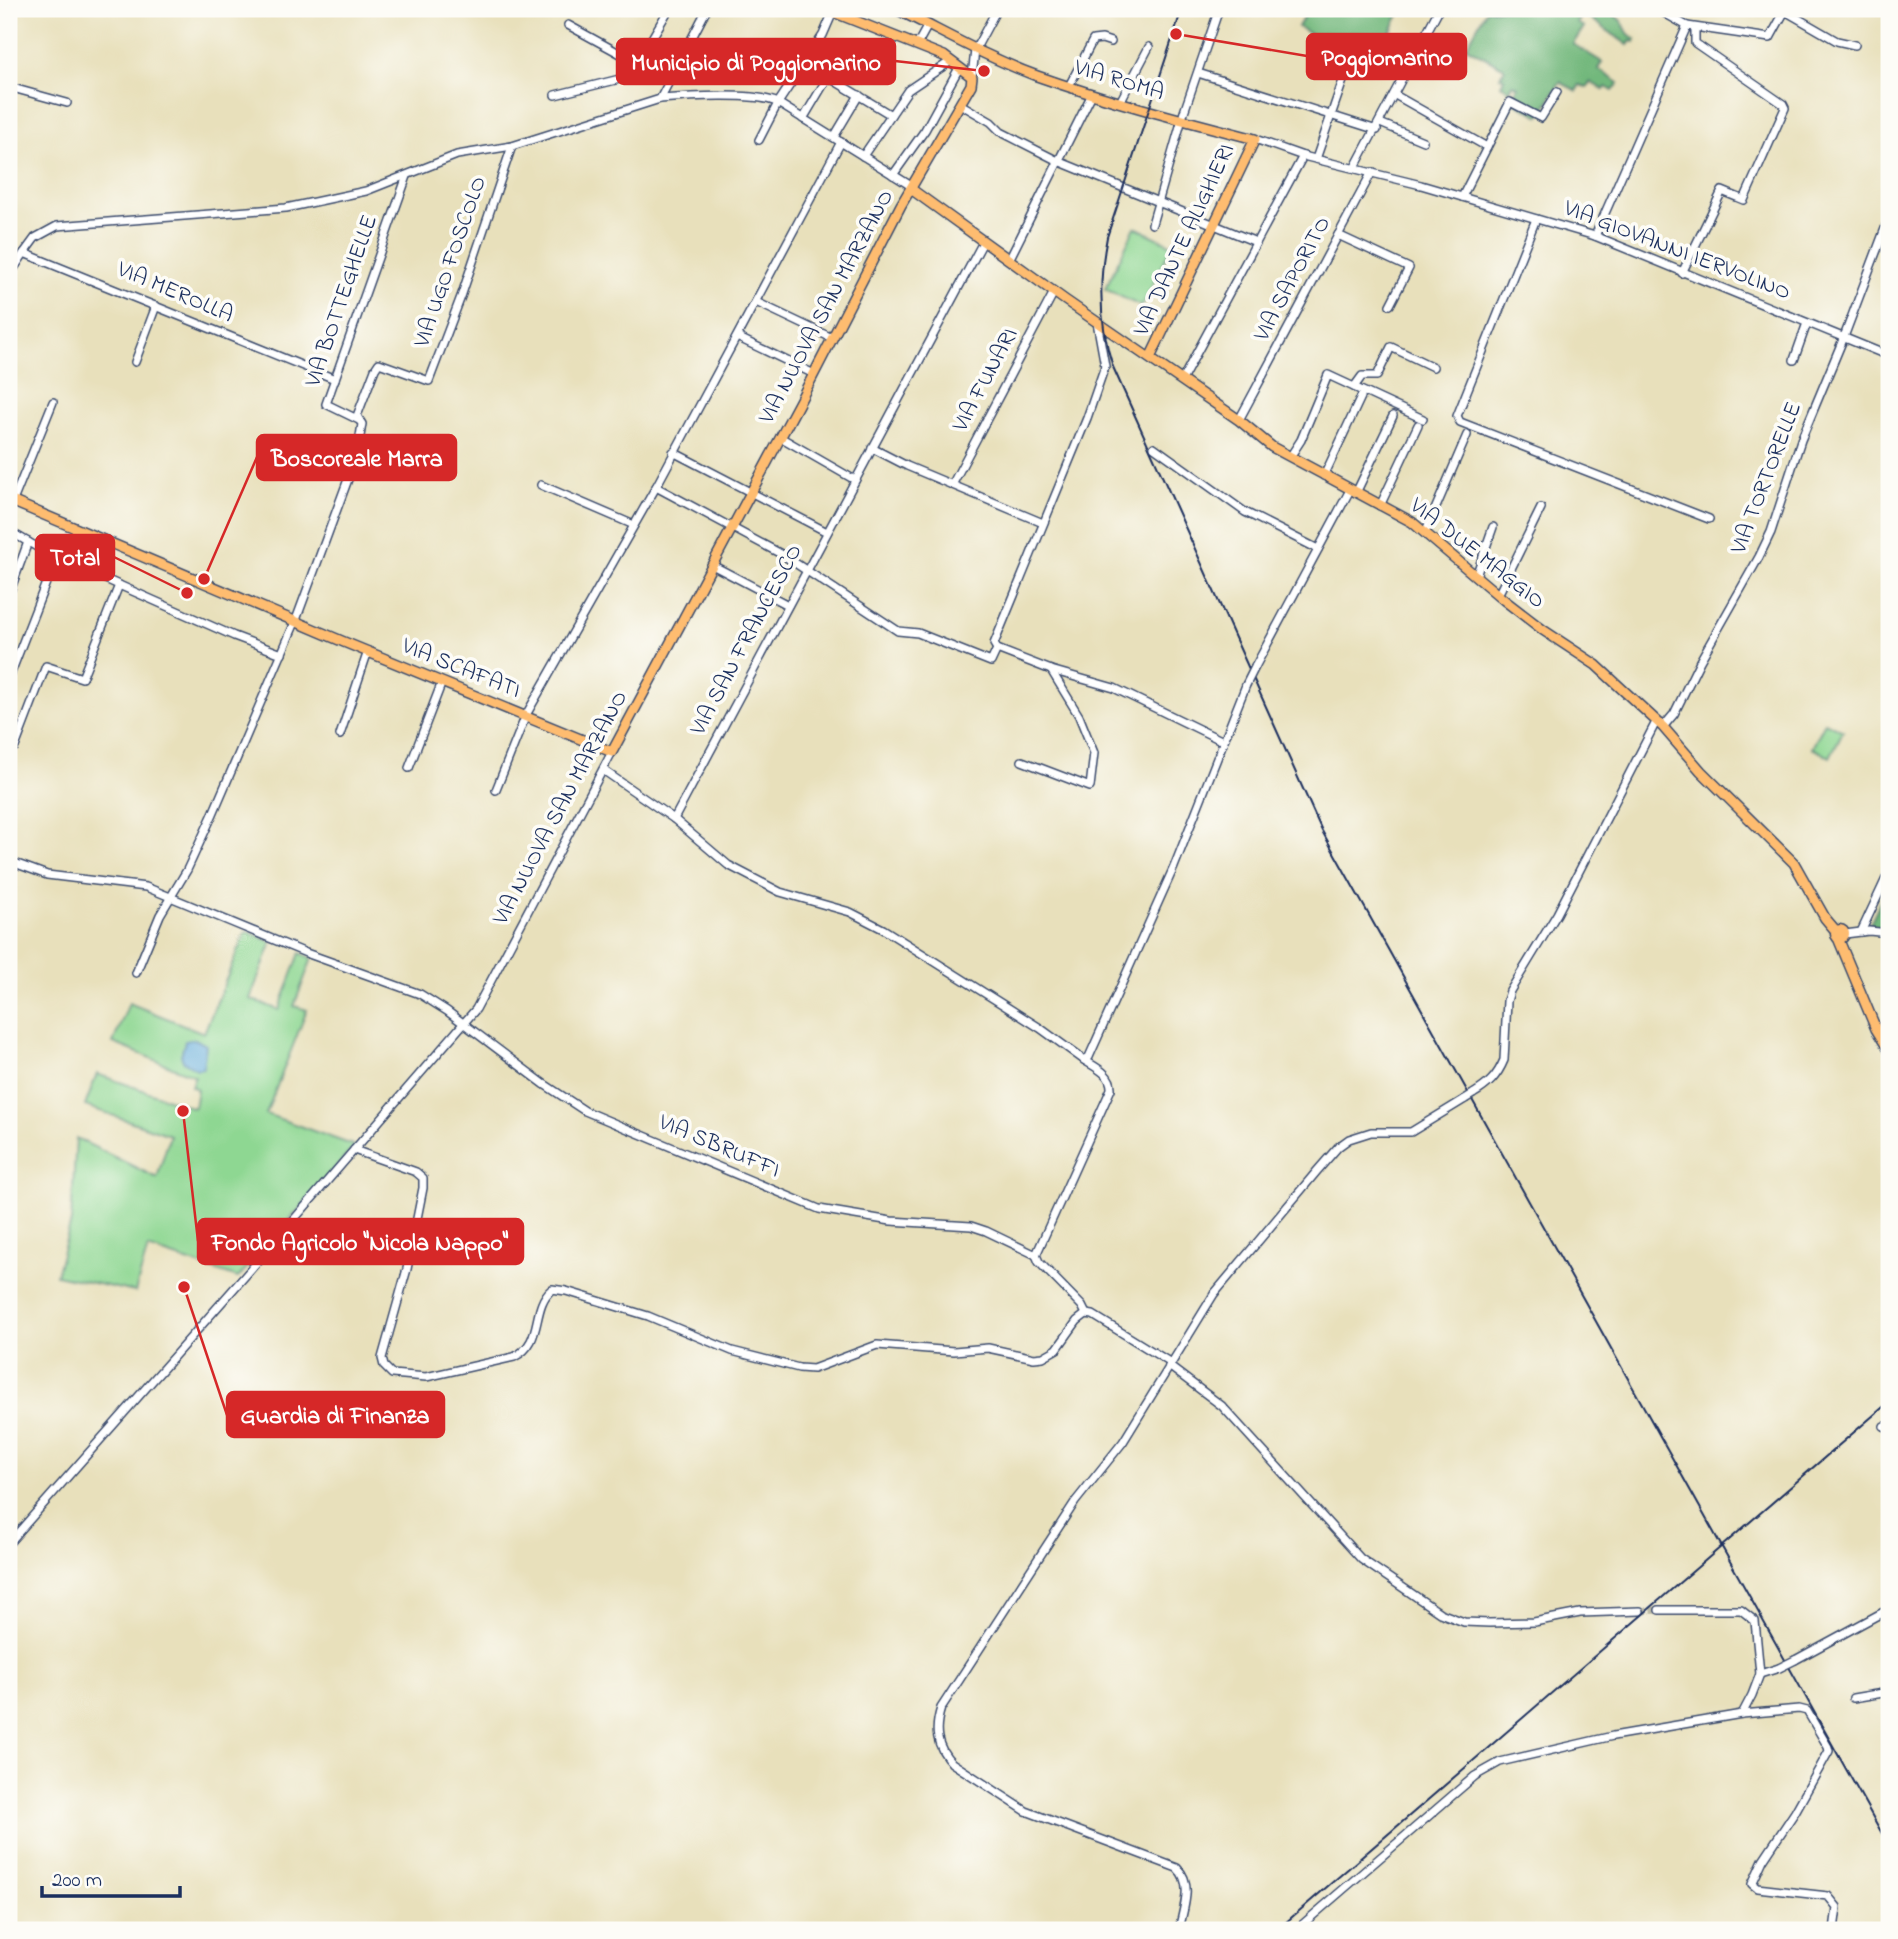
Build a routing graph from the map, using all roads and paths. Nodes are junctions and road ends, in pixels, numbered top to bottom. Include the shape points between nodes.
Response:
1 (669, 9) edge
2 (707, 9) edge
3 (896, 9) edge
4 (997, 9) edge
5 (1219, 9) edge
6 (1439, 9) edge
7 (1657, 9) edge
8 (830, 10) edge
9 (1786, 10) edge
10 (568, 25) dead end
11 (928, 25) junction
12 (1691, 28) junction
13 (1111, 43) dead end
14 (917, 45) junction
15 (1856, 45) dead end
16 (1149, 47) dead end
17 (975, 50) junction
18 (638, 62) junction
19 (805, 63) junction
20 (955, 64) junction
21 (1348, 66) dead end
22 (652, 71) junction
23 (1198, 73) junction
24 (828, 77) junction
25 (972, 77) junction
26 (667, 80) junction
27 (1069, 86) junction
28 (9, 87) edge
29 (1557, 92) dead end
30 (1092, 94) junction
31 (555, 95) dead end
32 (859, 95) junction
33 (1395, 95) junction
34 (660, 99) junction
35 (1120, 102) junction
36 (67, 103) dead end
37 (778, 103) junction
38 (960, 104) junction
39 (891, 115) junction
40 (1333, 115) junction
41 (803, 119) junction
42 (1181, 120) junction
43 (1378, 126) junction
44 (1255, 139) junction
45 (758, 140) dead end
46 (837, 140) junction
47 (1423, 141) dead end
48 (512, 146) junction
49 (1487, 147) junction
50 (863, 156) junction
51 (1303, 156) junction
52 (1316, 159) junction
53 (1058, 161) junction
54 (1355, 167) junction
55 (1372, 172) junction
56 (893, 175) junction
57 (407, 176) junction
58 (911, 189) junction
59 (1462, 197) junction
60 (1158, 203) junction
61 (1889, 218) edge
62 (1536, 219) junction
63 (1152, 223) dead end
64 (1214, 225) junction
65 (1338, 235) junction
66 (1595, 236) junction
67 (1256, 242) junction
68 (984, 243) junction
69 (24, 253) junction
70 (1009, 260) junction
71 (1682, 273) junction
72 (9, 276) edge
73 (1054, 292) junction
74 (756, 302) junction
75 (1390, 304) dead end
76 (156, 306) junction
77 (1097, 322) junction
78 (1807, 323) junction
79 (737, 337) junction
80 (1844, 337) junction
81 (832, 338) junction
82 (1889, 356) edge
83 (1150, 358) junction
84 (1794, 360) dead end
85 (135, 362) dead end
86 (1433, 367) dead end
87 (814, 374) junction
88 (335, 379) junction
89 (1182, 380) junction
90 (1354, 387) junction
91 (1361, 397) dead end
92 (53, 402) dead end
93 (1393, 416) dead end
94 (359, 420) junction
95 (1239, 420) junction
96 (1467, 435) dead end
97 (780, 437) junction
98 (1154, 447) dead end
99 (872, 448) junction
100 (673, 452) junction
101 (1290, 457) junction
102 (1324, 476) junction
103 (855, 480) junction
104 (541, 485) dead end
105 (953, 485) junction
106 (656, 487) junction
107 (752, 491) junction
108 (1353, 492) junction
109 (11, 500) edge
110 (1380, 506) junction
111 (1541, 508) dead end
112 (1709, 519) dead end
113 (1043, 523) junction
114 (634, 525) junction
115 (1493, 527) dead end
116 (732, 528) junction
117 (9, 531) edge
118 (827, 531) junction
119 (1425, 533) junction
120 (28, 542) junction
121 (1318, 549) junction
122 (56, 557) junction
123 (712, 565) junction
124 (807, 570) junction
125 (1476, 576) junction
126 (119, 585) junction
127 (9, 594) edge
128 (1498, 595) junction
129 (788, 605) junction
130 (296, 620) junction
131 (997, 649) junction
132 (368, 652) junction
133 (282, 654) junction
134 (1051, 670) junction
135 (9, 678) edge
136 (442, 682) junction
137 (526, 715) junction
138 (1659, 724) junction
139 (340, 735) dead end
140 (1223, 741) junction
141 (15, 747) dead end
142 (612, 752) junction
143 (1022, 761) dead end
144 (409, 768) dead end
145 (603, 770) junction
146 (496, 790) dead end
147 (674, 819) junction
148 (9, 861) edge
149 (1889, 872) edge
150 (172, 897) junction
151 (1861, 932) junction
152 (1889, 933) edge
153 (1840, 934) junction
154 (136, 973) dead end
155 (464, 1025) junction
156 (1889, 1050) edge
157 (1084, 1060) junction
158 (354, 1150) junction
159 (1036, 1255) junction
160 (1086, 1314) junction
161 (1170, 1364) junction
162 (9, 1542) edge
163 (1889, 1609) edge
164 (1659, 1610) tunnel mouth
165 (1640, 1611) tunnel mouth
166 (1760, 1674) junction
167 (1889, 1692) edge
168 (1853, 1698) dead end
169 (1742, 1714) junction
170 (1179, 1930) edge
171 (1296, 1930) edge
172 (1834, 1930) edge

1 - 18 street
2 - 26 street
3 - 11 main road, VIA ROMA
4 - 17 street
5 - 23 street
6 - 33 street
7 - 12 street
8 - 14 main road
8 - 19 street via 823,35
9 - 12 street via 1770,38
9 - 15 street via 1837,41
10 - 18 street
11 - 14 street
11 - 17 main road, VIA ROMA
12 - 66 street via 1640,130
12 - 71 street via 1695,43 1785,108 1744,200 1722,191
13 - 27 street via 1093,40
14 - 20 main road
16 - 35 street
17 - 25 street
17 - 27 main road, VIA ROMA
18 - 22 street
19 - 24 street
19 - 37 street
20 - 25 main road
20 - 39 street via 908,90
20 - 56 street via 925,130
21 - 40 street
22 - 26 street
22 - 31 street
23 - 40 street
23 - 42 street
24 - 32 street
24 - 41 street
25 - 38 main road, VIA NUOVA SAN MARZANO
26 - 34 street
27 - 30 main road, VIA ROMA
28 - 36 street
29 - 49 street via 1542,118 1510,102
30 - 35 main road, VIA ROMA
30 - 53 street
32 - 39 street
32 - 46 street
33 - 43 street
33 - 49 street
34 - 37 street via 742,98
34 - 48 street
35 - 42 main road, VIA ROMA
37 - 41 street
37 - 45 street
38 - 53 street via 1001,132
38 - 58 main road, VIA NUOVA SAN MARZANO
39 - 50 street
40 - 43 street
40 - 52 street
41 - 46 street
42 - 44 main road, VIA ROMA
42 - 60 street
43 - 47 street
43 - 54 street
44 - 51 street
44 - 64 main road, VIA DANTE ALIGHIERI
46 - 50 street
46 - 74 street
48 - 57 street via 457,155
48 - 94 street, VIA UGO FOSCOLO via 429,381 379,363
49 - 59 street
50 - 56 street
51 - 52 street
51 - 67 street
52 - 54 street
53 - 60 street
53 - 70 street
54 - 55 street
55 - 59 street, VIA GIOVANNI IERVOLINO
55 - 65 street, VIA SAPORITO
56 - 58 street
57 - 69 street via 366,191 286,208 57,226 35,238
57 - 88 street, VIA BOTTEGHELLE
58 - 68 main road, VIA DUE MAGGIO
58 - 81 main road, VIA NUOVA SAN MARZANO
59 - 62 street, VIA GIOVANNI IERVOLINO
60 - 63 street
60 - 64 street
61 - 80 street, VIA TORTORELLE
62 - 66 street, VIA GIOVANNI IERVOLINO
62 - 112 street via 1457,416 1460,422
64 - 67 street
64 - 83 main road, VIA DANTE ALIGHIERI
65 - 75 street via 1409,268
65 - 95 street, VIA SAPORITO
66 - 71 street, VIA GIOVANNI IERVOLINO
67 - 89 street
68 - 70 main road, VIA DUE MAGGIO
68 - 99 street
69 - 72 street
69 - 76 street, VIA MEROLLA
70 - 73 main road, VIA DUE MAGGIO
71 - 78 street, VIA GIOVANNI IERVOLINO
73 - 77 main road, VIA DUE MAGGIO
73 - 105 street, VIA FUNARI
74 - 79 street
74 - 81 street
76 - 85 street
76 - 88 street, VIA MEROLLA
77 - 83 main road, VIA DUE MAGGIO
77 - 113 street via 1105,366
78 - 80 street, VIA GIOVANNI IERVOLINO
78 - 84 street
79 - 87 street
79 - 100 street
80 - 82 street, VIA GIOVANNI IERVOLINO
80 - 138 street, VIA TORTORELLE via 1759,557 1679,705
81 - 87 main road, VIA NUOVA SAN MARZANO
83 - 89 main road, VIA DUE MAGGIO
86 - 90 street via 1391,347 1377,376 1362,376
87 - 97 main road, VIA NUOVA SAN MARZANO
88 - 94 street, VIA BOTTEGHELLE via 326,404
89 - 95 main road, VIA DUE MAGGIO
90 - 101 street via 1328,375
90 - 110 street via 1420,422
91 - 102 street
92 - 109 street
93 - 108 street
94 - 130 street, VIA UGO FOSCOLO via 357,455
95 - 101 main road, VIA DUE MAGGIO
96 - 119 street
97 - 103 street
97 - 107 main road, VIA NUOVA SAN MARZANO
98 - 121 street via 1245,512
99 - 103 street, VIA SAN FRANCESCO
99 - 105 street
100 - 106 street
100 - 107 street
101 - 102 main road, VIA DUE MAGGIO
102 - 108 main road, VIA DUE MAGGIO
103 - 118 street, VIA SAN FRANCESCO
104 - 114 street
105 - 113 street
106 - 114 street
106 - 116 street
107 - 116 main road, VIA NUOVA SAN MARZANO
107 - 118 street
108 - 110 main road, VIA DUE MAGGIO
108 - 121 street
109 - 130 main road, VIA SCAFATI
110 - 119 main road, VIA DUE MAGGIO
111 - 128 street
113 - 131 street via 994,644
114 - 137 street
115 - 125 street
116 - 123 main road, VIA NUOVA SAN MARZANO
116 - 124 street
117 - 120 street
118 - 124 street, VIA SAN FRANCESCO
119 - 125 main road, VIA DUE MAGGIO
120 - 122 street
120 - 127 street
121 - 140 street, bridge via 1246,684
122 - 126 street
122 - 135 street
123 - 129 street
123 - 142 main road, VIA NUOVA SAN MARZANO
124 - 129 street, VIA SAN FRANCESCO
124 - 131 street via 898,631 918,633 991,662
125 - 128 main road, VIA DUE MAGGIO
126 - 133 street
126 - 141 street via 82,678 46,666
128 - 138 main road, VIA DUE MAGGIO via 1596,665
129 - 147 street, VIA SAN FRANCESCO
130 - 132 main road, VIA SCAFATI
130 - 133 street, VIA UGO FOSCOLO
131 - 134 street
132 - 136 main road, VIA SCAFATI
132 - 139 street
133 - 150 street, VIA UGO FOSCOLO
134 - 140 street via 1114,688
134 - 143 street via 1094,752 1090,787
136 - 137 main road, VIA SCAFATI
136 - 144 street
137 - 142 main road, VIA SCAFATI
137 - 146 street
138 - 153 main road, VIA DUE MAGGIO via 1794,863 1825,918
138 - 161 street, VIA TORTORELLE, bridge via 1557,914 1510,991 1505,1052 1493,1080 1411,1132 1364,1133 1338,1147 1214,1294
140 - 157 street via 1163,893
142 - 145 street, VIA NUOVA SAN MARZANO
145 - 147 street
145 - 155 street, VIA NUOVA SAN MARZANO
147 - 157 street via 728,865 780,892 850,912 883,929
148 - 150 street, VIA SBRUFFI via 47,875 136,885
149 - 151 street
150 - 154 street, VIA UGO FOSCOLO
150 - 155 street, VIA SBRUFFI via 420,995
151 - 152 street
151 - 153 street
153 - 156 main road, VIA DUE MAGGIO via 1876,1029
155 - 158 street, VIA NUOVA SAN MARZANO
155 - 159 street, VIA SBRUFFI via 585,1111 819,1209 978,1228
157 - 159 street via 1108,1076 1111,1089
158 - 160 street via 423,1178 407,1269 382,1358 392,1374 426,1377 525,1352 545,1294 552,1289 648,1316 733,1351 813,1369 877,1345 954,1351 988,1348 1034,1359 1057,1349
158 - 162 street, VIA NUOVA SAN MARZANO
159 - 160 street
160 - 161 street
161 - 165 street via 1222,1406 1361,1559 1440,1613 1464,1622 1489,1623
161 - 170 street, VIA TORTORELLE via 1123,1442 1075,1502 1006,1606 936,1723 942,1753 952,1763 1026,1811 1177,1868 1187,1888
163 - 166 street, bridge
164 - 166 street via 1748,1613 1757,1628
166 - 169 street
167 - 168 street
169 - 171 street via 1549,1749 1488,1766
169 - 172 street via 1807,1711 1828,1747 1752,1884 1828,1896 1837,1907

